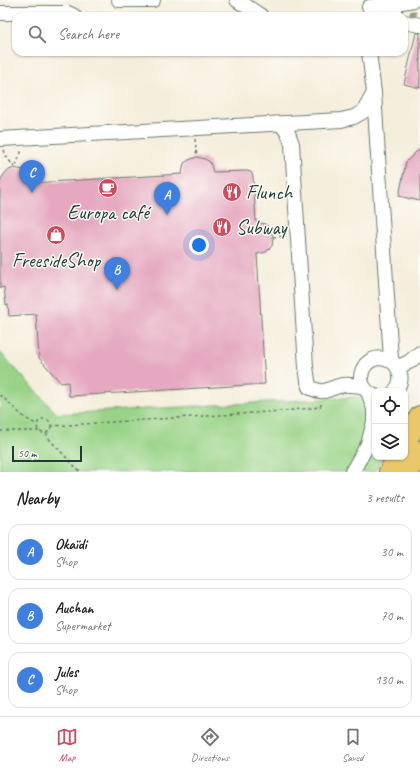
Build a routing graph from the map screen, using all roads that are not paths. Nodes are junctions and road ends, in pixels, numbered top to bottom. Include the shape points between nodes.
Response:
1 (119, 0) edge
2 (153, 0) edge
3 (237, 0) edge
4 (414, 0) edge
5 (396, 6) edge
6 (370, 8) edge
7 (255, 12) edge
8 (0, 13) edge
9 (12, 13) edge
10 (408, 23) edge
11 (420, 25) edge
12 (369, 56) edge
13 (374, 93) junction
14 (281, 124) junction
15 (1, 139) edge
16 (420, 353) edge
17 (394, 364) junction
18 (397, 388) edge
19 (369, 392) edge
20 (420, 416) edge
21 (372, 436) edge
22 (408, 438) edge
23 (368, 444) junction
24 (420, 451) edge
25 (396, 460) edge
26 (352, 472) edge
27 (389, 472) edge
28 (408, 472) edge

1 - 2 street
3 - 7 street
4 - 5 street
5 - 6 street
8 - 9 street
10 - 11 street
12 - 13 street
13 - 14 street via 364,111 354,117
13 - 17 street
14 - 15 street
14 - 19 street via 292,144 309,387 319,392 342,385
16 - 17 street via 409,362
17 - 18 street via 401,377
17 - 19 street via 379,358 368,362 361,376
19 - 23 street via 374,409 374,422
20 - 22 highway
21 - 23 street
23 - 26 street
24 - 28 highway
25 - 27 highway

